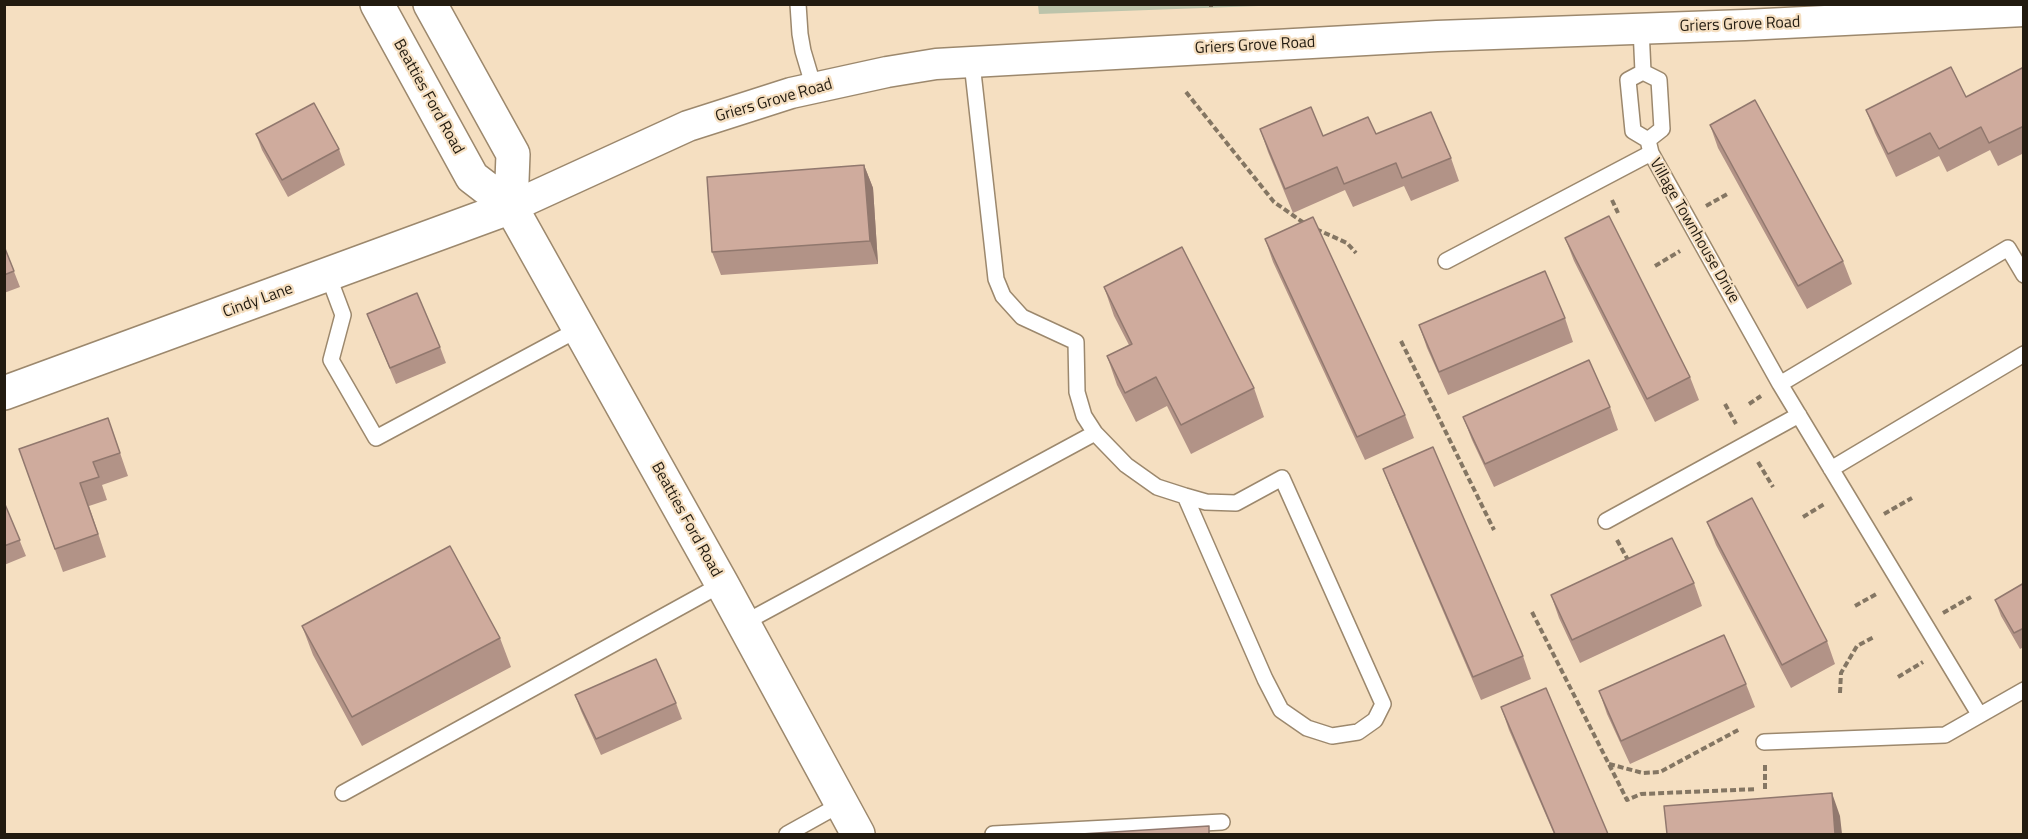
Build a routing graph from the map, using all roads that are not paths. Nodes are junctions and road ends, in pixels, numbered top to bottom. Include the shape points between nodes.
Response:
1 (377, 4) edge
2 (430, 4) edge
3 (798, 4) edge
4 (2024, 11) edge
5 (1641, 28) junction
6 (972, 63) junction
7 (1643, 72) junction
8 (814, 88) junction
9 (1649, 146) junction
10 (511, 207) junction
11 (1446, 261) dead end
12 (328, 275) junction
13 (2024, 275) edge
14 (579, 329) junction
15 (2024, 354) edge
16 (1780, 384) junction
17 (4, 393) edge
18 (1799, 415) junction
19 (1095, 433) junction
20 (1831, 469) junction
21 (1185, 495) junction
22 (1606, 521) dead end
23 (722, 584) junction
24 (742, 624) junction
25 (2024, 690) edge
26 (1979, 714) junction
27 (1764, 742) dead end
28 (343, 793) dead end
29 (841, 804) junction
30 (1222, 822) dead end
31 (787, 834) edge
32 (858, 834) edge
33 (993, 834) edge

1 - 10 main road, Beatties Ford Road via 472,177
2 - 10 main road via 513,154
3 - 8 lane via 802,47
4 - 5 street, Griers Grove Road
5 - 6 street, Griers Grove Road
5 - 7 lane
6 - 8 street, Griers Grove Road via 936,64
6 - 19 lane via 996,279 1003,296 1022,317 1076,342 1077,392 1084,416
7 - 9 lane via 1659,80 1662,129
7 - 9 lane via 1628,80 1633,131
8 - 10 street, Griers Grove Road via 688,126
9 - 11 lane, Village Townhouse Drive
9 - 16 lane, Village Townhouse Drive
10 - 12 main road, Cindy Lane
10 - 14 main road, Beatties Ford Road
12 - 14 lane via 344,315 332,360 376,438
12 - 17 main road, Cindy Lane
13 - 16 lane via 2008,248
14 - 23 main road, Beatties Ford Road
15 - 20 lane
16 - 18 lane, Village Townhouse Drive
18 - 20 lane, Village Townhouse Drive
18 - 22 lane
19 - 21 lane via 1126,465 1157,487
19 - 24 lane
20 - 26 lane, Village Townhouse Drive
21 - 21 lane via 1206,502 1236,503 1282,478 1383,704 1375,720 1358,732 1332,736 1306,728 1281,710
23 - 24 main road, Beatties Ford Road
23 - 28 lane
24 - 29 main road, Beatties Ford Road
25 - 26 lane
26 - 27 lane via 1945,735
29 - 31 lane
29 - 32 main road, Beatties Ford Road
30 - 33 lane

